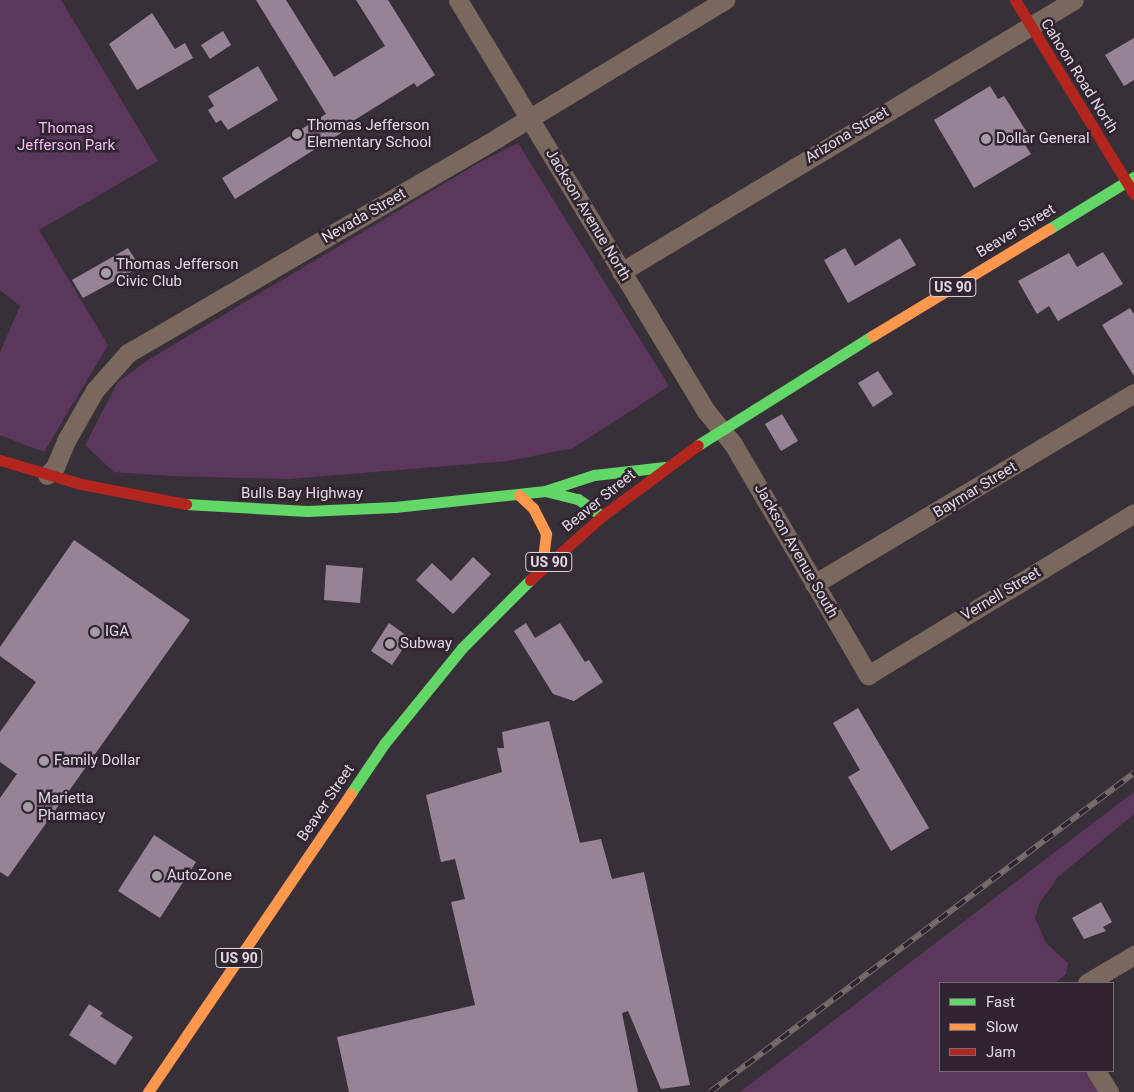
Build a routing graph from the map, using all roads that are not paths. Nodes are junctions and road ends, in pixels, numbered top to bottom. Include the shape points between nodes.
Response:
1 (458, 0) edge
2 (725, 0) edge
3 (1015, 0) edge
4 (1074, 0) edge
5 (1030, 26) junction
6 (530, 117) junction
7 (1130, 179) edge
8 (1134, 194) edge
9 (622, 272) junction
10 (1134, 393) edge
11 (720, 428) junction
12 (0, 460) edge
13 (665, 467) junction
14 (47, 474) junction
15 (545, 491) junction
16 (519, 495) junction
17 (1134, 513) edge
18 (602, 516) junction
19 (542, 568) junction
20 (814, 584) junction
21 (868, 675) joint
22 (1134, 955) edge
23 (1089, 982) edge
24 (1097, 1072) edge
25 (148, 1092) edge
26 (1109, 1092) edge

1 - 6 street, Jackson Avenue North
2 - 6 street, Nevada Street
3 - 5 main road, Cahoon Road North
4 - 5 street, Arizona Street
5 - 7 main road, Cahoon Road North
5 - 9 street, Arizona Street
6 - 9 street, Jackson Avenue North
6 - 14 street, Nevada Street via 128,353 95,390 55,467
7 - 8 main road, Cahoon Road North
7 - 11 main road, Beaver Street / US 90
9 - 11 street, Jackson Avenue North via 706,411
10 - 20 street, Baymar Street
11 - 13 main road, Beaver Street / US 90
11 - 20 street, Jackson Avenue South via 734,444
12 - 14 main road, Bulls Bay Highway
13 - 15 main road via 594,475
13 - 18 main road, Beaver Street / US 90
14 - 16 main road, Bulls Bay Highway via 162,501 238,509 394,508
15 - 16 main road, Bulls Bay Highway
15 - 18 main road, Bulls Bay Highway via 578,499
16 - 19 main road via 533,508 546,534
17 - 21 street, Vernell Street
18 - 19 main road, Beaver Street / US 90
19 - 25 main road, Beaver Street / US 90 via 462,648 384,744
20 - 21 street, Jackson Avenue South
22 - 23 street
24 - 26 street

